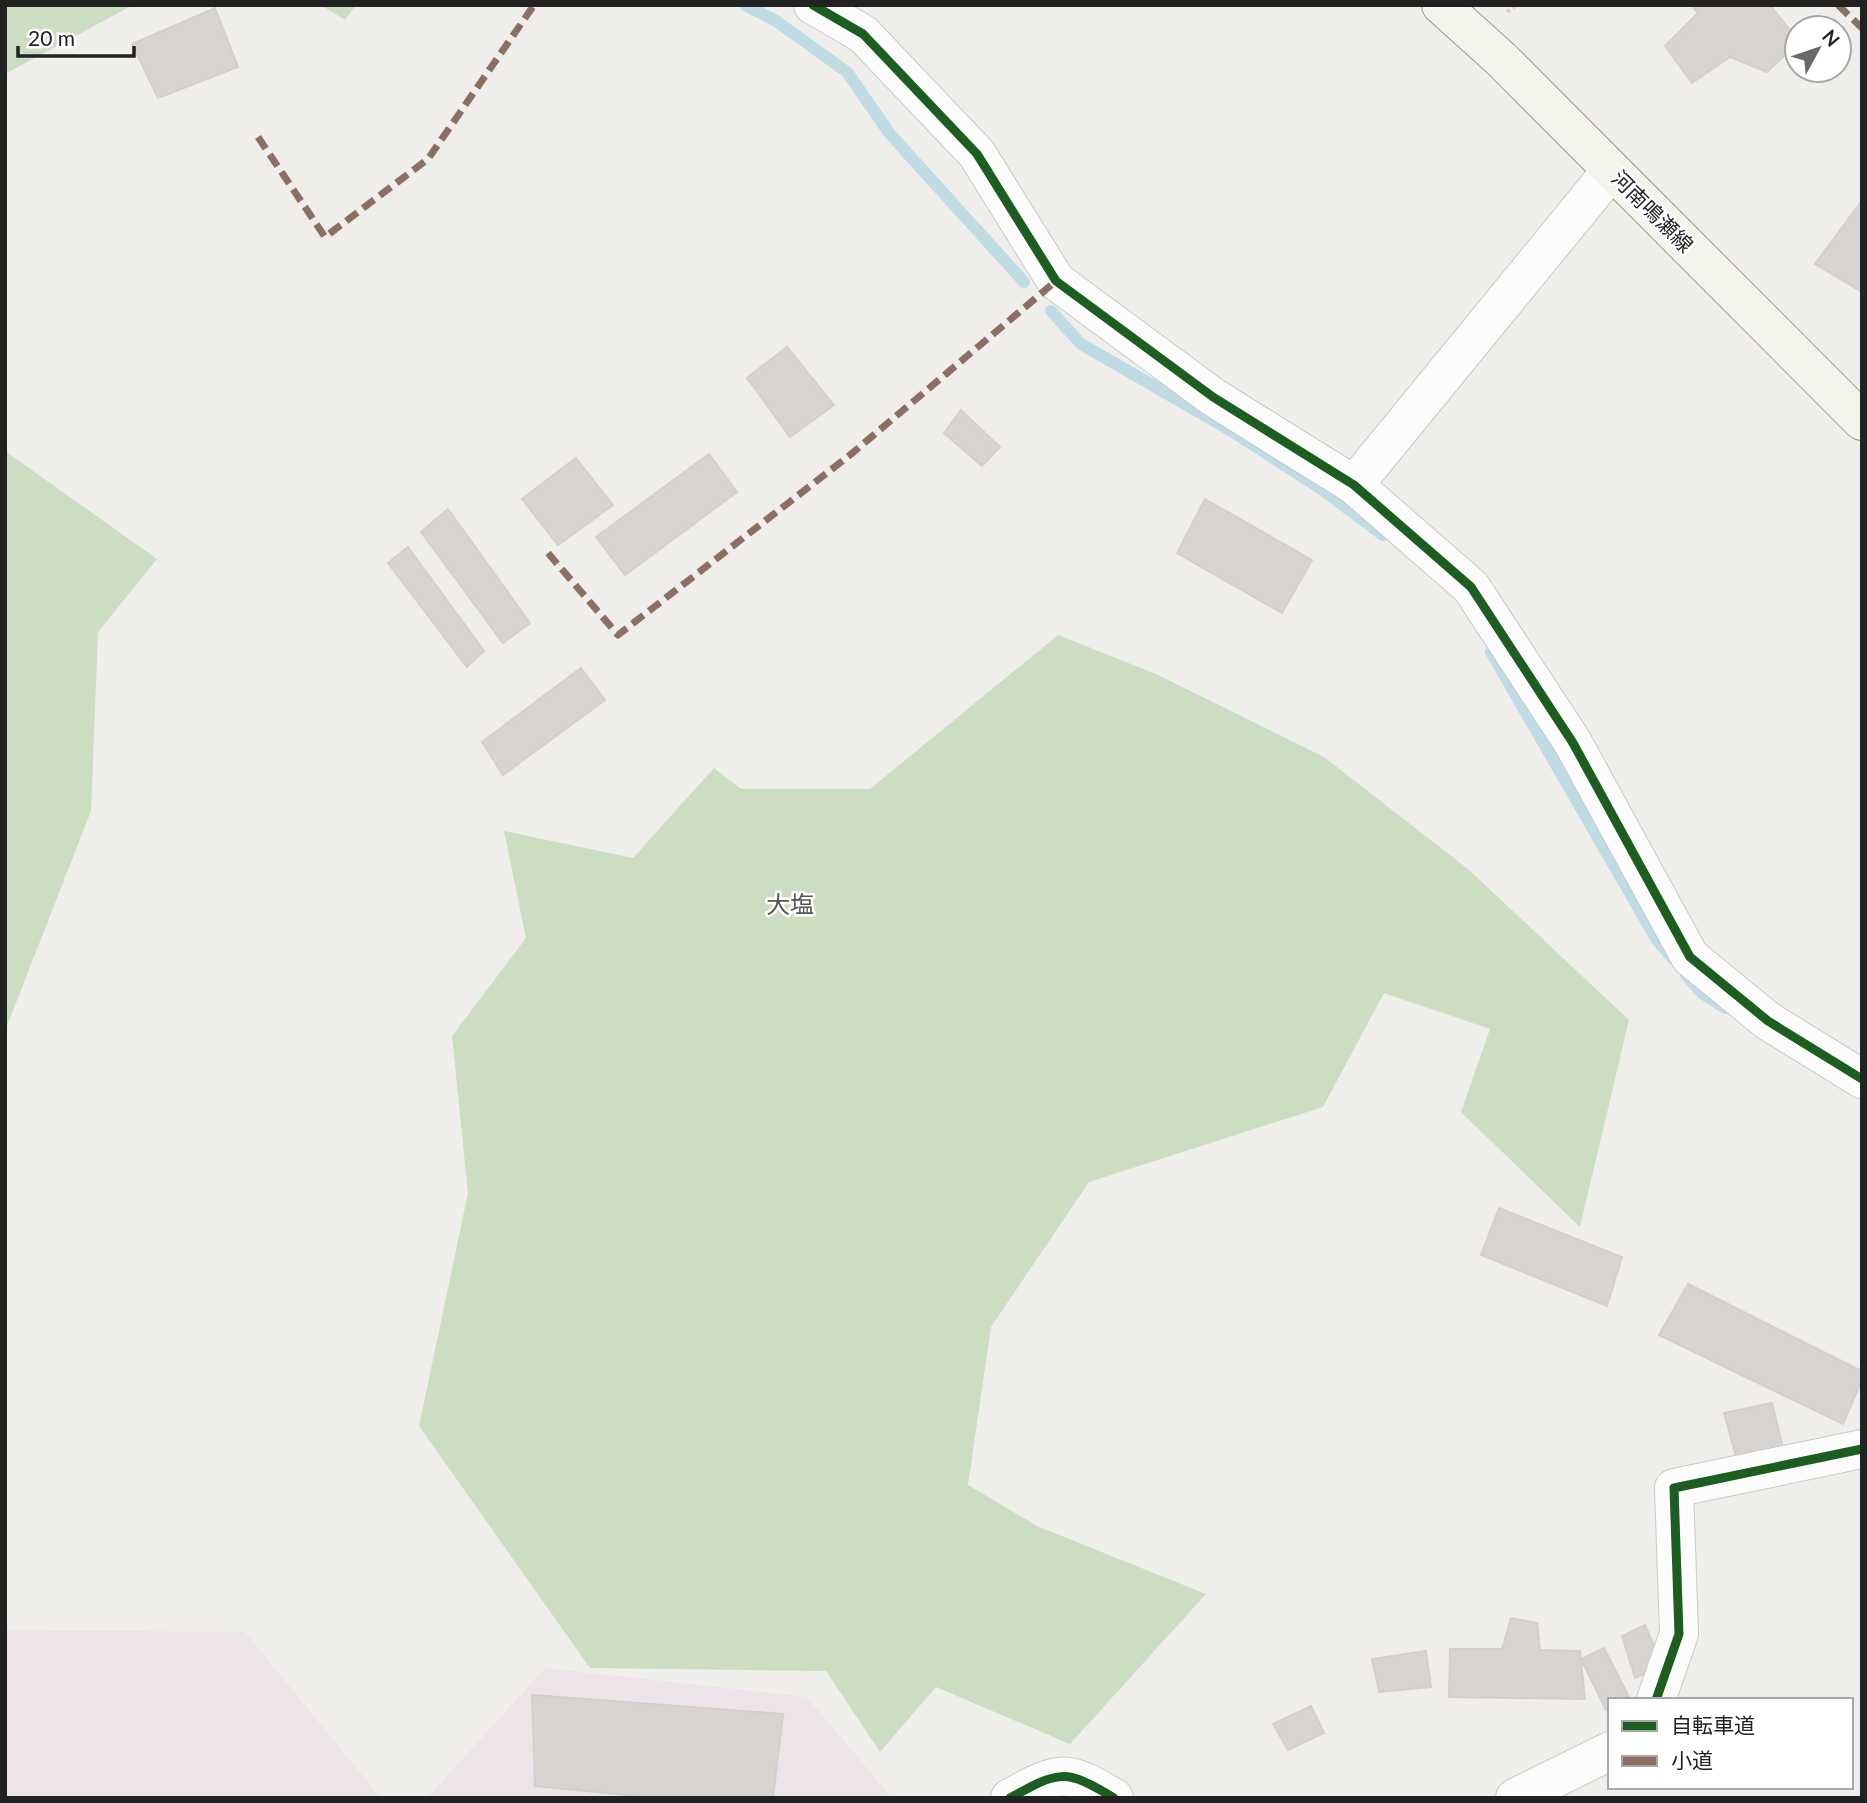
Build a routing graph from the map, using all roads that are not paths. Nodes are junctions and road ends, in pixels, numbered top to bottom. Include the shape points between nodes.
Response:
1 (813, 5) edge
2 (1441, 5) edge
3 (1611, 171) junction
4 (1862, 421) edge
5 (1354, 485) junction
6 (1862, 1079) edge
7 (1862, 1449) edge
8 (1657, 1698) edge
9 (1608, 1752) edge
10 (1010, 1798) edge
11 (1114, 1798) edge
12 (1515, 1798) edge

1 - 5 street via 863,34 977,155 1056,281 1213,397
2 - 3 main road, 河南鳴瀬線 via 1502,59
3 - 4 main road, 河南鳴瀬線
3 - 5 street
5 - 6 street via 1471,587 1573,743 1690,957 1768,1021
7 - 8 street via 1674,1488 1679,1634
9 - 12 street
10 - 11 street via 1050,1776 1081,1777

